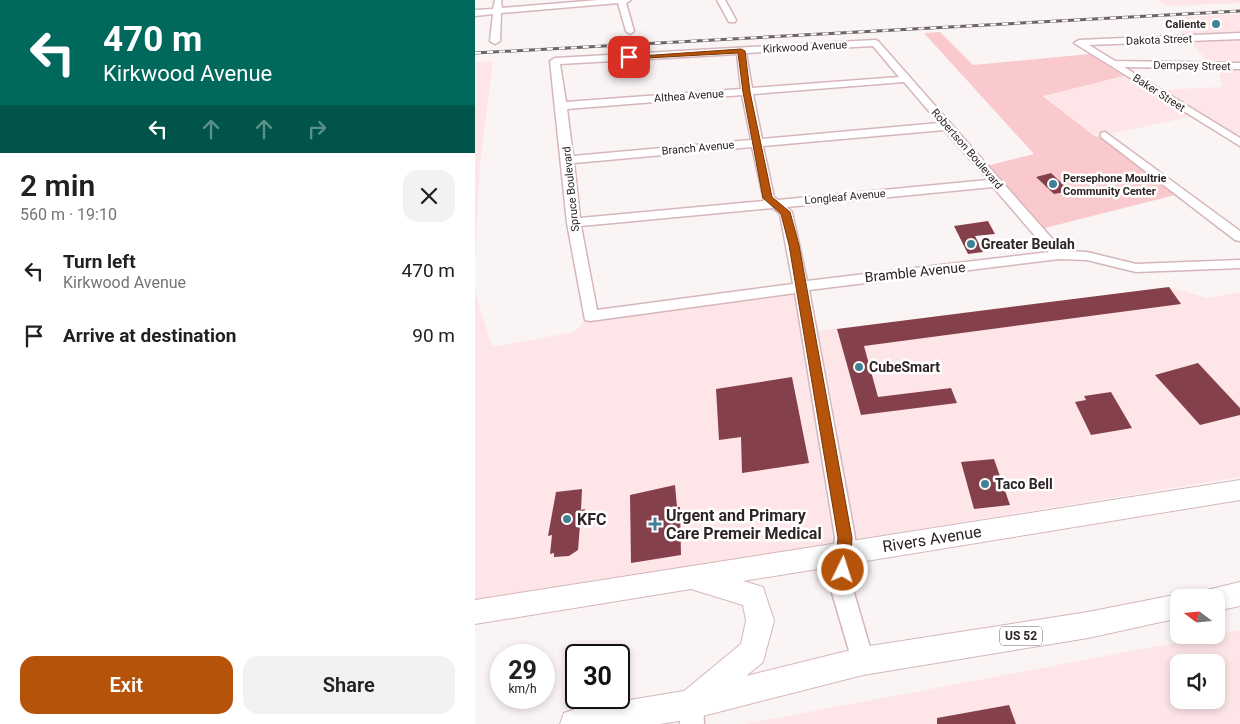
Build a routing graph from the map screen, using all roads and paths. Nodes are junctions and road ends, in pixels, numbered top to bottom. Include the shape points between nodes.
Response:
1 (498, 0) edge
2 (627, 0) edge
3 (721, 0) edge
4 (621, 1) edge
5 (498, 11) junction
6 (475, 13) edge
7 (732, 20) dead end
8 (630, 31) dead end
9 (1240, 36) edge
10 (495, 41) dead end
11 (875, 43) joint
12 (1079, 43) joint
13 (741, 51) junction
14 (555, 61) joint
15 (1113, 64) junction
16 (1240, 66) edge
17 (907, 79) junction
18 (747, 92) junction
19 (561, 106) junction
20 (947, 126) junction
21 (1105, 135) dead end
22 (758, 142) junction
23 (1240, 143) edge
24 (569, 160) junction
25 (997, 183) junction
26 (774, 204) junction
27 (574, 223) junction
28 (1240, 238) edge
29 (1059, 255) junction
30 (1240, 264) edge
31 (802, 287) junction
32 (591, 316) joint
33 (1240, 490) edge
34 (844, 553) junction
35 (690, 579) junction
36 (1240, 594) edge
37 (1225, 597) edge
38 (1170, 608) edge
39 (475, 612) edge
40 (863, 661) junction
41 (691, 714) edge
42 (575, 724) edge

1 - 5 street
2 - 4 street
3 - 7 street
4 - 5 street
4 - 8 street
5 - 6 street
5 - 10 street
9 - 12 street, Dakota Street
11 - 13 street, Kirkwood Avenue
11 - 17 street, Robertson Boulevard
12 - 15 street, Baker Street
13 - 14 street, Kirkwood Avenue
13 - 18 street
14 - 19 street, Spruce Boulevard
15 - 16 street, Dempsey Street
15 - 23 street, Baker Street
17 - 18 street, Althea Avenue
17 - 20 street, Robertson Boulevard
18 - 19 street, Althea Avenue
18 - 22 street
19 - 24 street, Spruce Boulevard
20 - 22 street, Branch Avenue
20 - 25 street, Robertson Boulevard
21 - 28 street
22 - 24 street, Branch Avenue
22 - 26 street via 768,198
24 - 27 street, Spruce Boulevard
25 - 26 street, Longleaf Avenue
25 - 29 street, Robertson Boulevard
26 - 27 street, Longleaf Avenue
26 - 31 street via 786,212
27 - 32 street, Spruce Boulevard
29 - 30 street, Bramble Avenue via 1087,256 1137,268
29 - 31 street, Bramble Avenue
31 - 32 street, Bramble Avenue
31 - 34 street via 845,538
33 - 34 main road, Rivers Avenue
34 - 35 main road, Rivers Avenue
34 - 40 street via 841,586
35 - 39 main road, Rivers Avenue
35 - 41 main road via 754,596 760,621 753,652
36 - 37 main road
38 - 40 main road, US 52 via 1088,625
40 - 41 main road, US 52
41 - 42 main road, US 52

